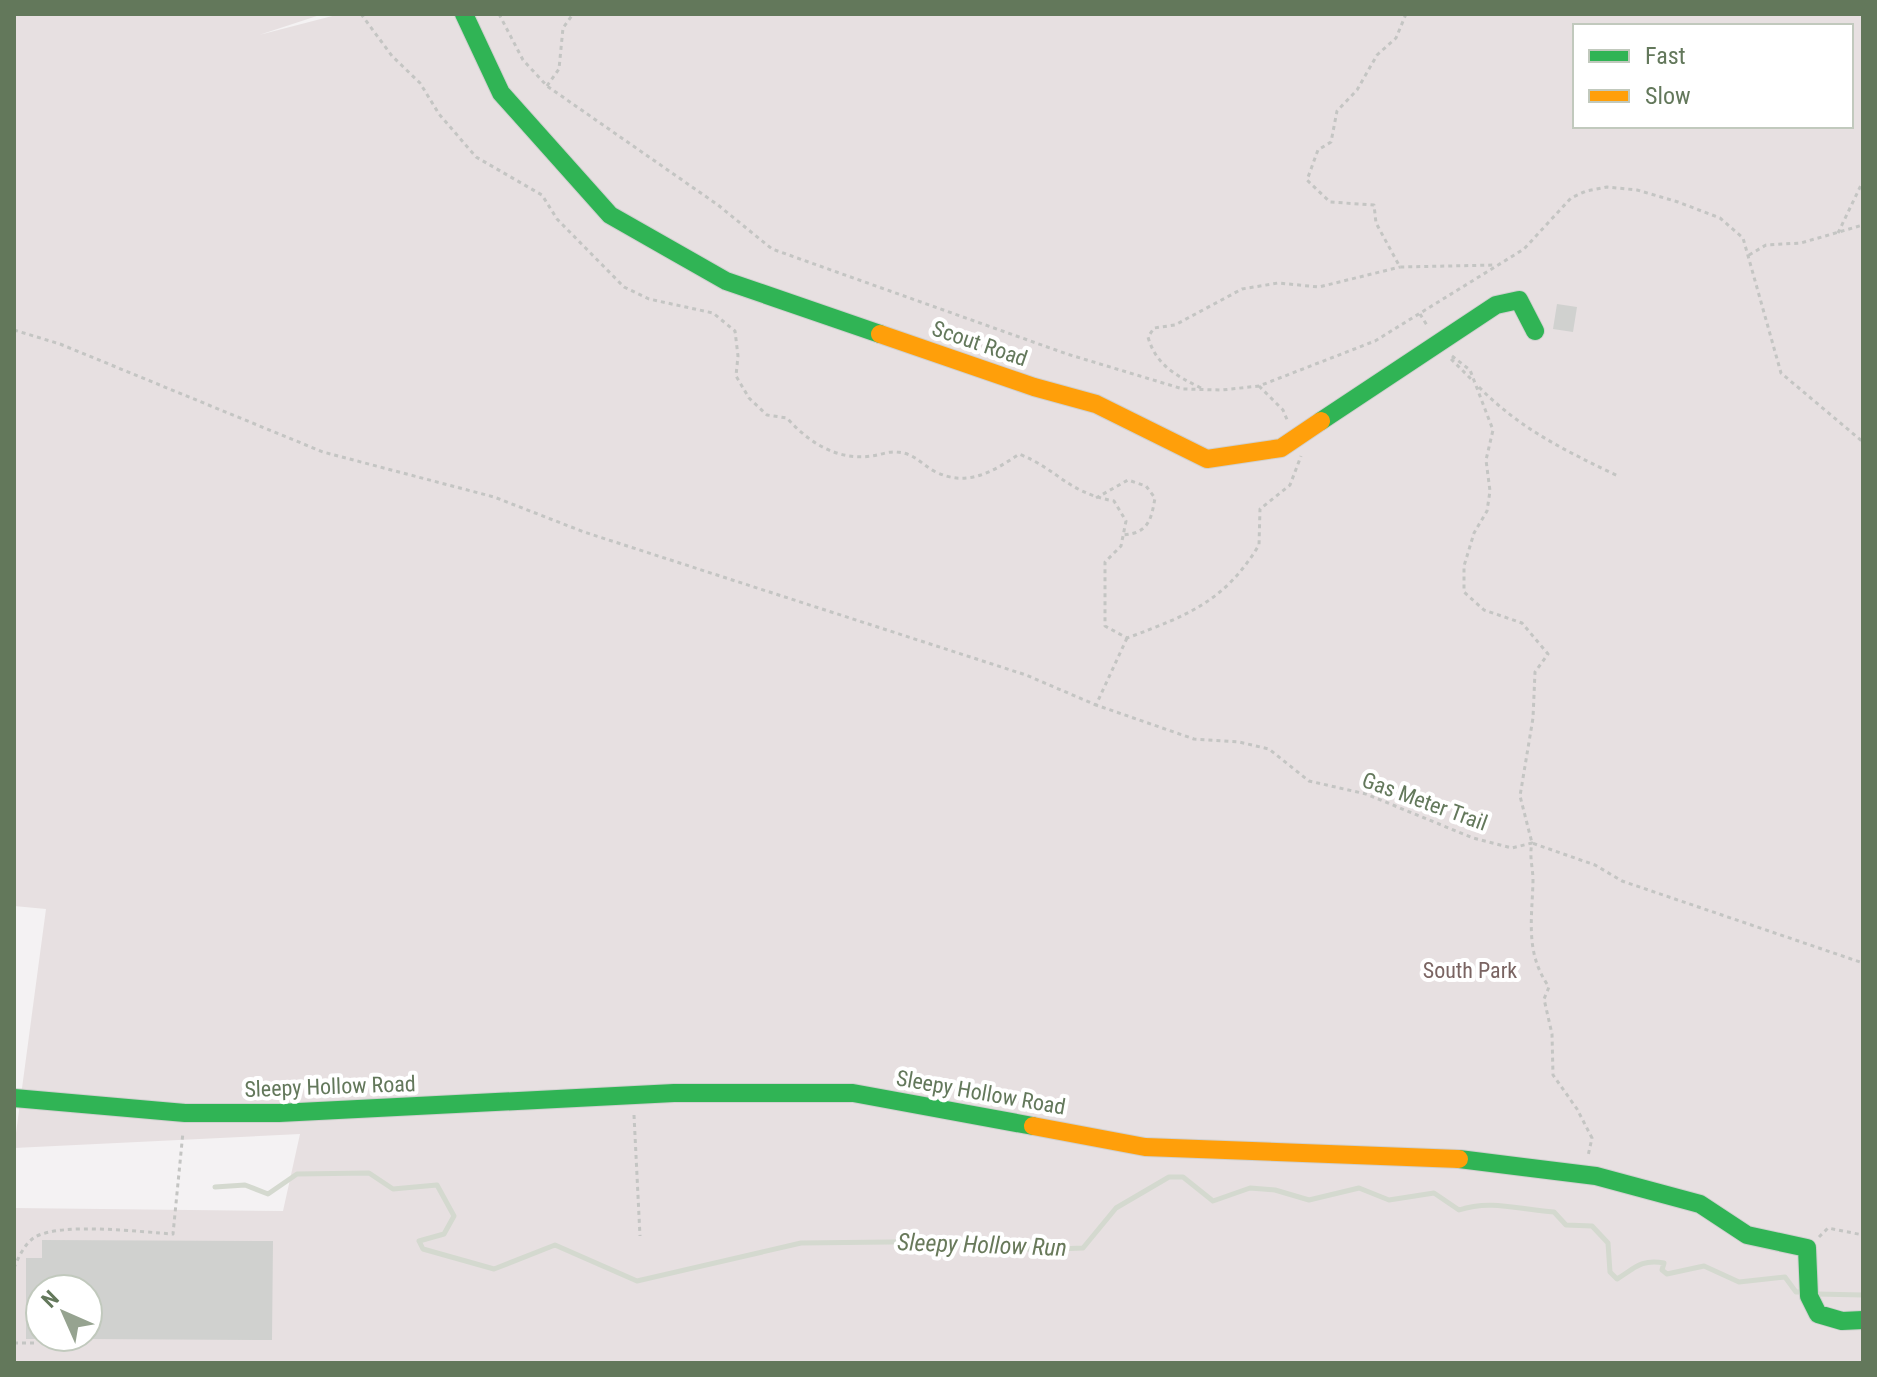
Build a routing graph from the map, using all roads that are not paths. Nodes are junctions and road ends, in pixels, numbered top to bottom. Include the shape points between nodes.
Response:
1 (464, 14) edge
2 (1535, 331) dead end
3 (14, 1098) edge
4 (1863, 1320) edge

1 - 2 street, Scout Road via 501,93 610,215 726,281 1096,404 1207,459 1281,448 1496,305 1519,300
3 - 4 street, Sleepy Hollow Road via 185,1113 633,1095 853,1093 1145,1147 1475,1160 1596,1176 1700,1204 1747,1235 1807,1248 1809,1292 1821,1318 1833,1323

